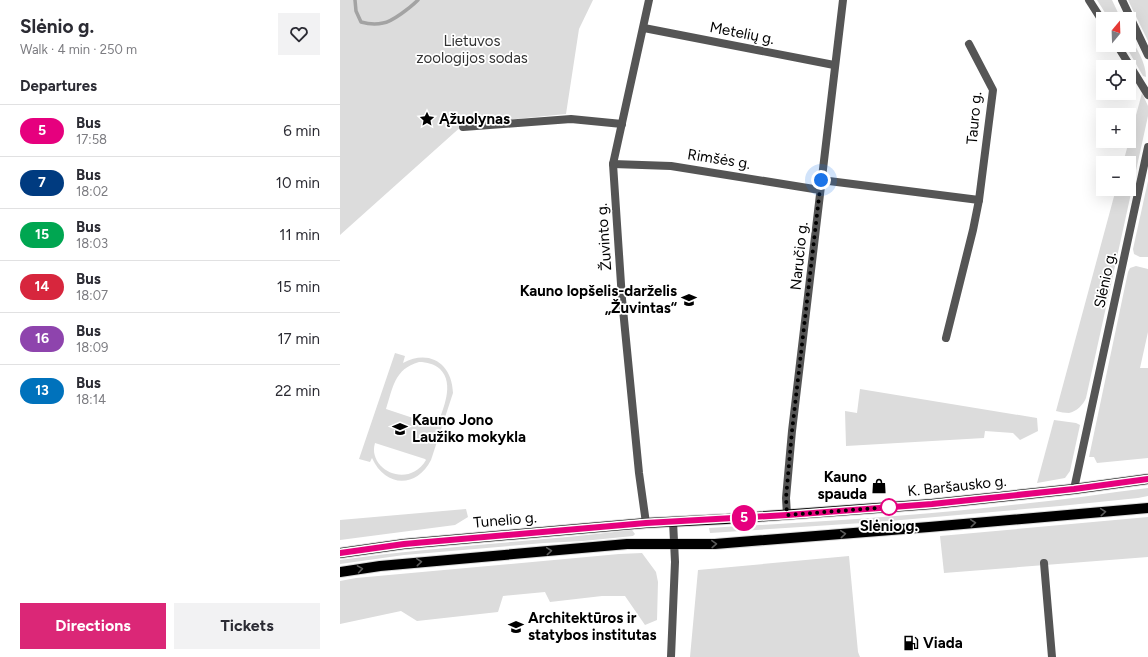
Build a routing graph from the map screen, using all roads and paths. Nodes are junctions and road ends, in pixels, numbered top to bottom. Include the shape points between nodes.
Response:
1 (649, 0) edge
2 (843, 0) edge
3 (1089, 0) edge
4 (1122, 0) edge
5 (1097, 12) edge
6 (644, 28) junction
7 (969, 44) dead end
8 (1121, 52) edge
9 (1148, 55) edge
10 (834, 65) junction
11 (1148, 94) edge
12 (622, 124) junction
13 (463, 127) dead end
14 (1148, 147) edge
15 (613, 164) junction
16 (821, 180) junction
17 (820, 190) junction
18 (978, 200) junction
19 (946, 338) dead end
20 (1148, 479) edge
21 (1074, 489) junction
22 (1148, 508) edge
23 (787, 515) junction
24 (673, 521) junction
25 (646, 523) junction
26 (675, 544) junction
27 (340, 553) edge
28 (1044, 563) dead end
29 (340, 572) edge
30 (671, 657) edge
31 (1052, 657) edge

1 - 6 street, Žuvinto g.
2 - 10 street, Naručio g.
3 - 5 street
4 - 9 street
6 - 10 street, Metelių g.
6 - 12 street, Žuvinto g.
7 - 18 street, Tauro g. via 993,90
8 - 11 street
10 - 16 street, Naručio g.
12 - 13 street via 572,119
12 - 15 street, Žuvinto g.
14 - 21 street, Slėnio g.
15 - 17 street, Rimšės g. via 671,166
15 - 25 street, Žuvinto g. via 623,306
16 - 17 street, Naručio g.
16 - 18 street
17 - 23 street, Naručio g. via 792,431 786,498
18 - 19 street, Tauro g.
20 - 21 main road, K. Baršausko g.
21 - 23 main road, K. Baršausko g. via 932,504
26 -> 22 main road via 715,544
23 - 24 main road, K. Baršausko g.
24 - 25 main road, Tunelio g.
24 - 26 street
25 - 27 main road, Tunelio g. via 404,544
29 -> 26 main road via 380,566 627,544
26 - 30 street
28 - 31 street

